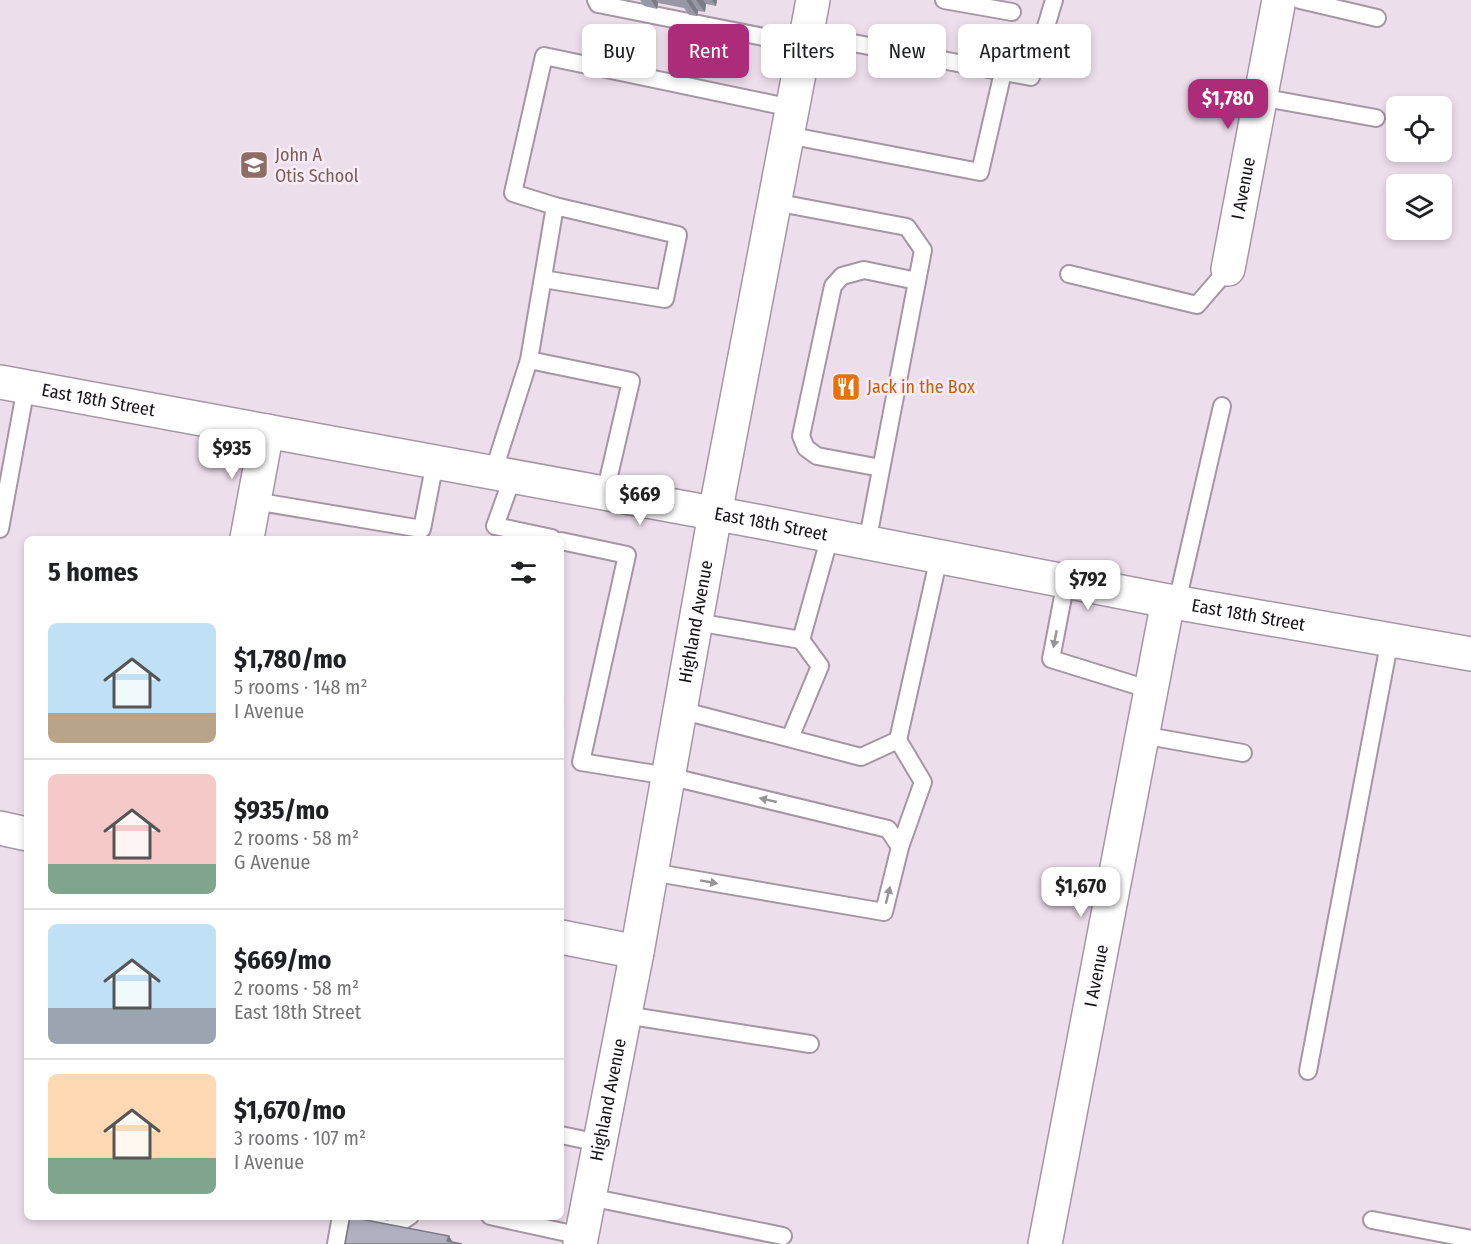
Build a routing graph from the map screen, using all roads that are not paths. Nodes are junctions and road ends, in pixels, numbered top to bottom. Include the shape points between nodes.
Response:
1 (596, 0) edge
2 (813, 0) edge
3 (945, 0) edge
4 (1054, 0) edge
5 (1279, 0) edge
6 (1300, 0) edge
7 (1012, 12) dead end
8 (1377, 18) dead end
9 (808, 24) edge
10 (1047, 24) edge
11 (761, 32) edge
12 (856, 48) edge
13 (958, 64) edge
14 (798, 78) edge
15 (1002, 78) edge
16 (1260, 97) junction
17 (1376, 118) dead end
18 (790, 122) junction
19 (774, 202) junction
20 (555, 206) junction
21 (1228, 269) joint
22 (1069, 274) dead end
23 (543, 279) junction
24 (917, 281) junction
25 (529, 360) junction
26 (13, 384) edge
27 (1222, 406) dead end
28 (267, 431) junction
29 (435, 462) junction
30 (881, 468) junction
31 (503, 475) junction
32 (605, 493) junction
33 (254, 501) junction
34 (715, 514) junction
35 (0, 530) edge
36 (247, 536) edge
37 (542, 536) edge
38 (830, 536) junction
39 (564, 541) edge
40 (867, 543) junction
41 (939, 557) junction
42 (1066, 581) junction
43 (1172, 601) junction
44 (696, 622) junction
45 (1390, 639) junction
46 (801, 640) junction
47 (1471, 654) edge
48 (1151, 690) junction
49 (680, 710) junction
50 (1142, 735) junction
51 (790, 738) junction
52 (898, 740) junction
53 (1243, 753) dead end
54 (668, 776) junction
55 (0, 828) edge
56 (24, 833) edge
57 (900, 847) junction
58 (651, 872) junction
59 (564, 938) edge
60 (637, 952) junction
61 (624, 1016) junction
62 (810, 1044) dead end
63 (1308, 1071) dead end
64 (564, 1136) edge
65 (599, 1143) junction
66 (589, 1197) junction
67 (340, 1220) edge
68 (404, 1220) edge
69 (505, 1220) edge
70 (1372, 1220) dead end
71 (783, 1236) dead end
72 (1471, 1239) edge
73 (580, 1240) edge
74 (336, 1244) edge
75 (354, 1244) edge
76 (1045, 1244) edge

1 - 11 lane via 598,4
2 - 9 main road, Highland Avenue
3 - 7 lane
4 - 10 lane
5 - 16 main road, I Avenue
6 - 8 lane
12 - 13 lane
14 - 18 main road, Highland Avenue
15 - 18 lane via 980,172
16 - 17 lane
16 - 21 main road, I Avenue
18 - 19 main road, Highland Avenue
18 - 20 lane via 544,56 513,193
19 - 24 lane via 907,227 923,250
19 - 34 main road, Highland Avenue
20 - 23 lane
20 - 23 lane via 678,235 665,299
21 - 22 lane via 1197,305
23 - 25 lane
24 - 30 lane
24 - 30 lane via 864,270 842,276 833,286 801,436 806,448 817,456
25 - 31 lane
25 - 32 lane via 631,381
26 - 28 main road, East 18th Street
26 - 35 lane
27 - 43 lane
28 - 29 main road, East 18th Street
28 - 33 main road
29 - 31 main road, East 18th Street
29 - 33 lane via 422,529
30 - 40 lane
31 - 32 main road, East 18th Street
31 - 37 lane via 495,526
32 - 34 main road, East 18th Street
33 - 36 main road
34 - 38 main road, East 18th Street
34 - 44 main road, Highland Avenue
38 - 40 main road, East 18th Street
38 - 46 lane
39 - 54 lane via 627,555 581,762
40 - 41 main road, East 18th Street
41 - 42 main road, East 18th Street
41 - 52 lane
42 - 43 main road, East 18th Street
42 -> 48 lane via 1051,659
43 - 45 main road, East 18th Street
43 - 48 main road, I Avenue
44 - 46 lane
44 - 49 main road, Highland Avenue
45 - 47 main road, East 18th Street
45 - 63 lane
46 - 51 lane via 820,666
48 - 50 main road, I Avenue
49 - 51 lane
49 - 54 main road, Highland Avenue
50 - 53 lane
50 - 76 main road, I Avenue
51 - 52 lane via 861,757
52 - 57 lane via 923,782
57 -> 54 lane via 888,829
54 - 58 main road, Highland Avenue
55 - 56 main road
58 -> 57 lane via 884,912
58 - 60 main road, Highland Avenue
59 - 60 main road
60 - 61 main road, Highland Avenue
61 - 62 lane
61 - 65 main road, Highland Avenue
64 - 65 lane
65 - 66 main road, Highland Avenue
66 - 71 lane
66 - 73 main road, Highland Avenue
67 - 74 lane
68 - 75 lane via 390,1229 357,1225
69 - 73 lane
70 - 72 lane

